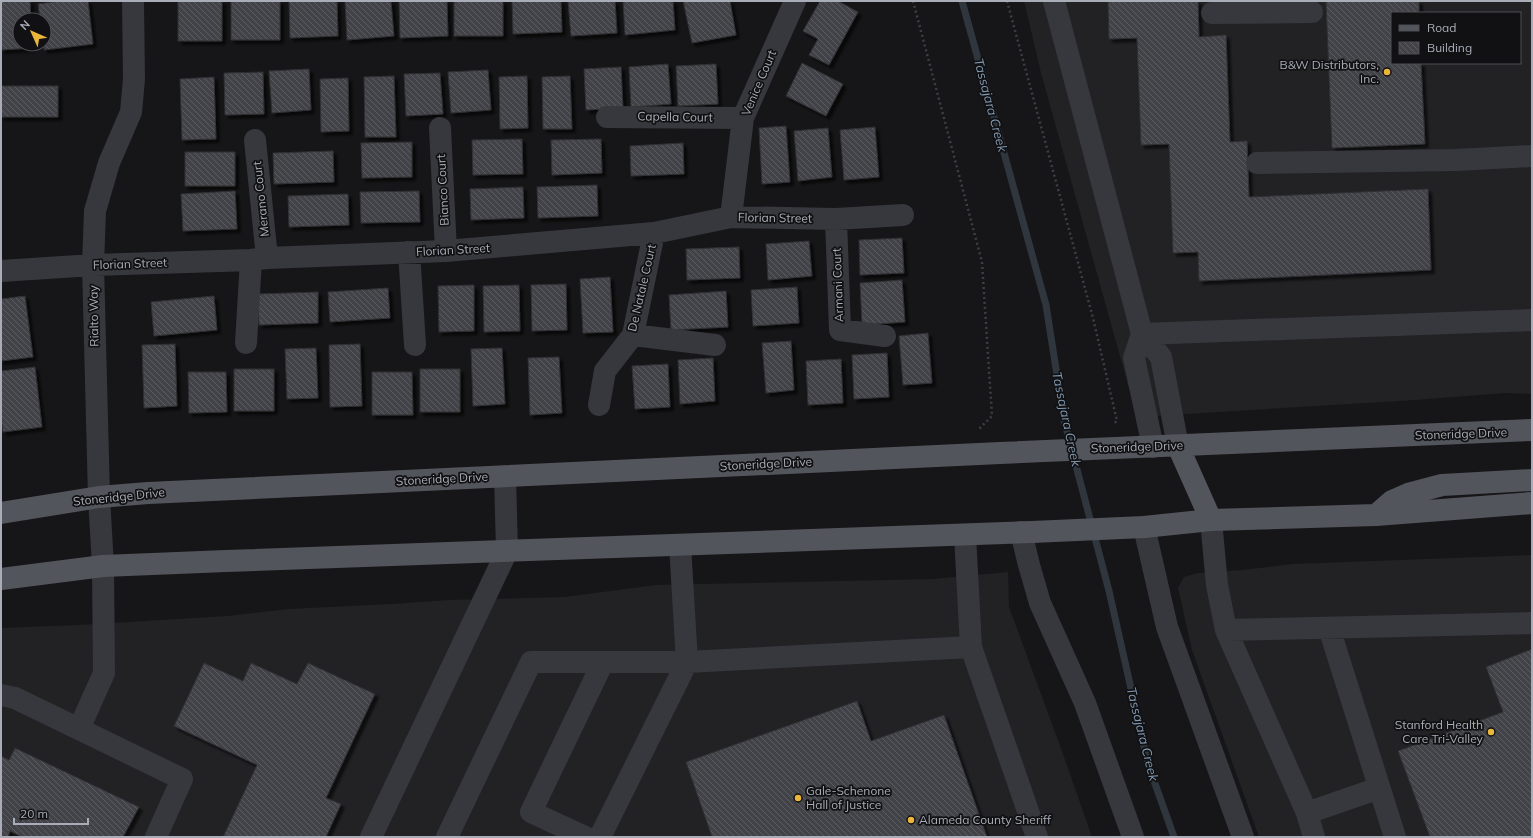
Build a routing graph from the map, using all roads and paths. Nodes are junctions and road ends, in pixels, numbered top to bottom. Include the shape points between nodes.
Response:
1 (133, 1) edge
2 (795, 1) edge
3 (913, 1) edge
4 (1007, 1) edge
5 (1054, 1) edge
6 (1312, 12) dead end
7 (1212, 13) dead end
8 (607, 116) dead end
9 (743, 118) junction
10 (440, 128) dead end
11 (255, 140) dead end
12 (1532, 156) edge
13 (1257, 163) dead end
14 (903, 215) dead end
15 (731, 217) junction
16 (836, 219) junction
17 (654, 233) junction
18 (409, 252) junction
19 (446, 252) junction
20 (259, 259) junction
21 (93, 265) junction
22 (1, 272) edge
23 (1532, 320) edge
24 (1142, 334) junction
25 (633, 335) junction
26 (885, 336) dead end
27 (246, 343) dead end
28 (415, 345) dead end
29 (714, 345) dead end
30 (599, 405) dead end
31 (1111, 426) dead end
32 (1532, 430) edge
33 (1178, 446) junction
34 (1153, 447) junction
35 (1006, 453) junction
36 (505, 476) junction
37 (1532, 480) edge
38 (99, 496) junction
39 (1532, 503) edge
40 (1, 513) edge
41 (1376, 515) junction
42 (1211, 520) junction
43 (1141, 527) junction
44 (1027, 532) junction
45 (965, 535) junction
46 (680, 544) junction
47 (507, 551) junction
48 (103, 566) junction
49 (1, 579) edge
50 (1532, 623) edge
51 (1328, 628) junction
52 (1226, 630) junction
53 (971, 647) junction
54 (603, 662) junction
55 (687, 662) junction
56 (1, 695) edge
57 (79, 729) junction
58 (1379, 788) junction
59 (1306, 813) junction
60 (156, 837) edge
61 (371, 837) edge
62 (447, 837) edge
63 (585, 837) edge
64 (600, 837) edge
65 (1037, 837) edge
66 (1133, 837) edge
67 (1243, 837) edge
68 (1314, 837) edge
69 (1395, 837) edge

1 - 21 street, Rialto Way via 134,79 131,112 109,163 95,211
2 - 9 street, Venice Court
3 - 35 path via 982,262 992,416 978,430 996,437
4 - 31 path via 1093,318 1117,421
5 - 24 street
6 - 7 street
8 - 9 street, Capella Court
9 - 15 street, Venice Court
10 - 19 street, Bianco Court
11 - 20 street, Merano Court
12 - 13 street via 1456,160
14 - 16 street, Florian Street
15 - 16 street, Florian Street
15 - 17 street, Florian Street
16 - 26 street, Armani Court via 840,330
17 - 19 street, Florian Street
17 - 25 street, De Natale Court
18 - 19 street, Florian Street
18 - 20 street, Florian Street
18 - 28 street
20 - 21 street, Florian Street
20 - 27 street, Merano Court
21 - 22 street, Florian Street
21 - 38 street, Rialto Way
23 - 24 street
24 - 33 street via 1161,357
24 - 34 street via 1134,358
25 - 29 street
25 - 30 street, De Natale Court via 605,371
32 - 33 main road, Stoneridge Drive
33 - 34 main road, Stoneridge Drive
33 - 42 main road
34 - 35 main road, Stoneridge Drive
35 - 36 main road, Stoneridge Drive
36 - 38 main road, Stoneridge Drive
36 - 47 street
37 - 41 main road via 1442,485 1392,501
38 - 40 main road, Stoneridge Drive
38 - 48 street, Rialto Way
39 - 41 main road
41 - 42 main road
42 - 43 main road
42 - 52 street via 1217,584
43 - 44 main road
43 - 67 street via 1167,627
44 - 45 main road
44 - 66 street via 1029,565 1040,603 1085,704
45 - 46 main road
45 - 53 street
46 - 47 main road
46 - 55 street
47 - 48 main road
47 - 61 street
48 - 49 main road
48 - 57 street, Rialto Way via 104,673
50 - 51 street
51 - 52 street
51 - 58 street
52 - 59 street
53 - 55 street
53 - 65 street
54 - 55 street
54 - 62 street via 530,662
54 - 63 street via 531,812
55 - 64 street
56 - 57 street via 15,698
57 - 60 street via 182,779
58 - 59 street
58 - 69 street
59 - 68 street

